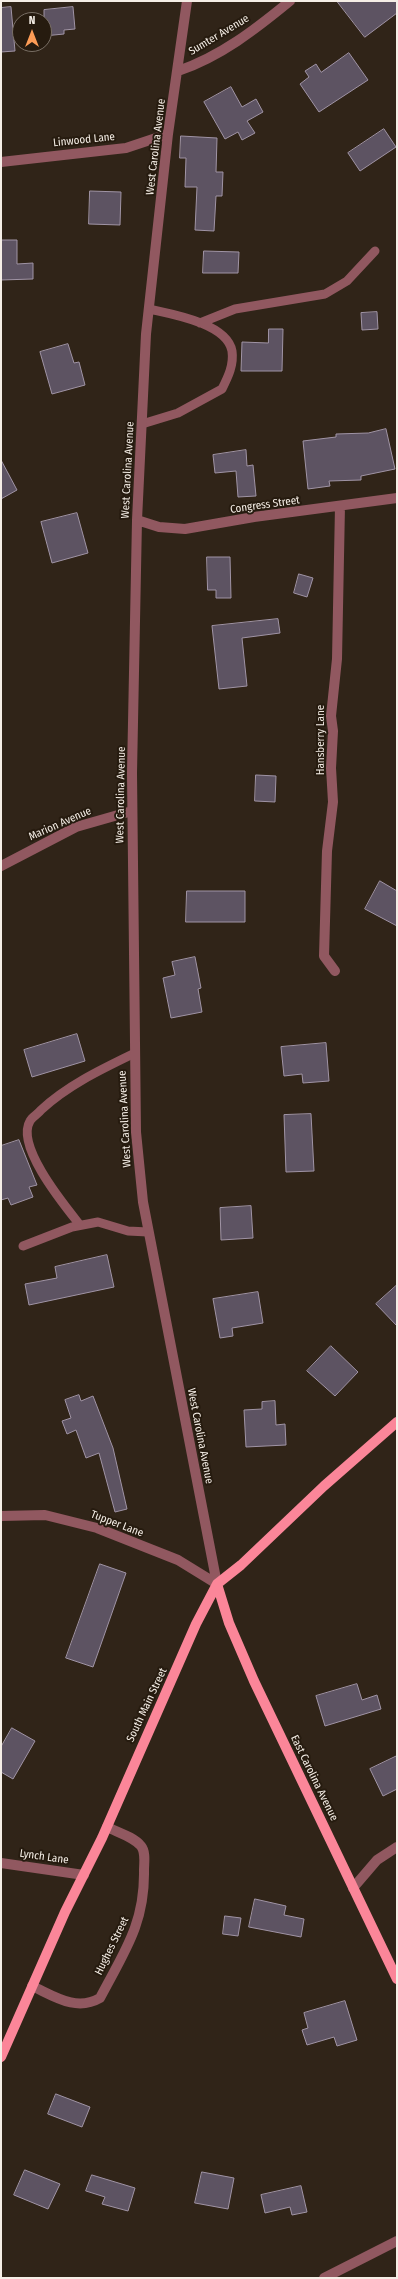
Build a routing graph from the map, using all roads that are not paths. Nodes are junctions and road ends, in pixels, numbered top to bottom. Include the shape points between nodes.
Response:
1 (187, 1) edge
2 (290, 1) edge
3 (178, 71) junction
4 (168, 134) junction
5 (1, 162) edge
6 (375, 251) dead end
7 (149, 309) junction
8 (200, 323) junction
9 (142, 424) junction
10 (397, 498) edge
11 (340, 506) junction
12 (137, 520) junction
13 (132, 811) junction
14 (1, 866) edge
15 (335, 971) dead end
16 (135, 1053) junction
17 (80, 1225) junction
18 (148, 1232) junction
19 (23, 1246) dead end
20 (397, 1422) edge
21 (1, 1516) edge
22 (217, 1584) junction
23 (106, 1827) junction
24 (397, 1847) edge
25 (1, 1863) edge
26 (84, 1875) junction
27 (353, 1888) junction
28 (397, 1979) edge
29 (32, 1986) junction
30 (1, 2057) edge
31 (397, 2241) edge
32 (324, 2278) edge

1 - 3 street, West Carolina Avenue
2 - 3 street, Sumter Avenue via 239,40 196,65
3 - 4 street, West Carolina Avenue
4 - 5 street, Linwood Lane via 126,148
4 - 7 street, West Carolina Avenue
6 - 8 lane via 347,281 324,294 235,309
7 - 8 lane
7 - 9 street, West Carolina Avenue
8 - 9 lane via 208,325 224,337 232,349 232,362 222,390 178,413
9 - 12 street, West Carolina Avenue
10 - 11 street, Congress Street
11 - 12 street, Congress Street via 185,529 159,527
11 - 15 street, Hansberry Lane via 337,659 331,716 333,802 327,851 324,956
12 - 13 street, West Carolina Avenue
13 - 14 street, Marion Avenue via 76,827
13 - 16 street, West Carolina Avenue
16 - 17 lane via 83,1079 52,1100 30,1121 27,1131 29,1145 52,1190
16 - 18 street, West Carolina Avenue via 136,1132
17 - 18 lane via 98,1222 128,1231
17 - 19 lane
18 - 22 street, West Carolina Avenue
20 - 22 main road, South Main Street
21 - 22 street, Tupper Lane via 45,1515 97,1528 178,1560
22 - 23 main road, South Main Street via 196,1624
22 - 27 main road, East Carolina Avenue via 229,1623 254,1681
23 - 26 main road, South Main Street
23 - 29 street, Hughes Street via 142,1846 144,1891 136,1929 100,1998 90,2004 64,2001
24 - 27 street via 377,1860
25 - 26 street, Lynch Lane
26 - 29 main road, South Main Street
27 - 28 main road, East Carolina Avenue
29 - 30 main road, South Main Street
31 - 32 street

